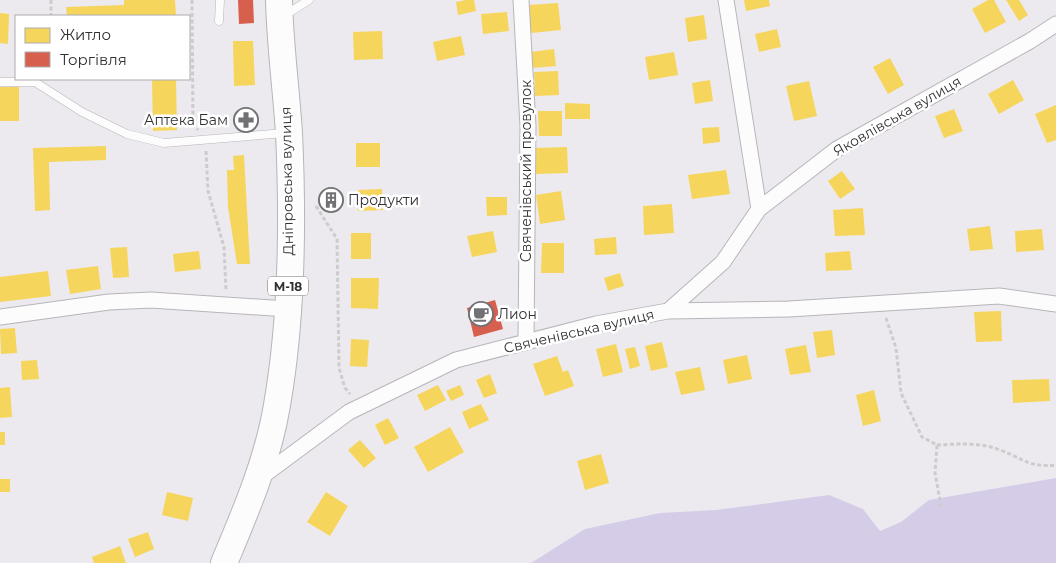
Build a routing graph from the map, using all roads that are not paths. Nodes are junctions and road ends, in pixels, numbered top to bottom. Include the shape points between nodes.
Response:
1 (220, 0) edge
2 (309, 0) edge
3 (521, 0) edge
4 (726, 0) edge
5 (279, 9) edge
6 (219, 21) dead end
7 (1056, 24) edge
8 (0, 82) edge
9 (289, 133) junction
10 (759, 209) junction
11 (1056, 304) edge
12 (288, 310) junction
13 (668, 311) junction
14 (0, 317) edge
15 (526, 342) junction
16 (257, 481) junction
17 (224, 563) edge

1 - 6 lane
2 - 5 lane
3 - 15 street, Свяченівський провулок via 528,126
4 - 10 street
5 - 9 highway, Дніпровська вулиця / М-18
7 - 10 street, Яковлівська вулиця via 837,149
8 - 9 lane via 35,82 82,112 127,134 164,143
9 - 12 highway, Дніпровська вулиця / М-18
10 - 13 street, Яковлівська вулиця via 723,262
11 - 13 street, Свяченівська вулиця via 999,296 788,309
12 - 14 street via 151,300 109,302
12 - 16 highway, Дніпровська вулиця / М-18 via 277,407
13 - 15 street, Свяченівська вулиця via 596,324
15 - 16 street, Свяченівська вулиця via 456,360 349,412
16 - 17 highway, Дніпровська вулиця / М-18

